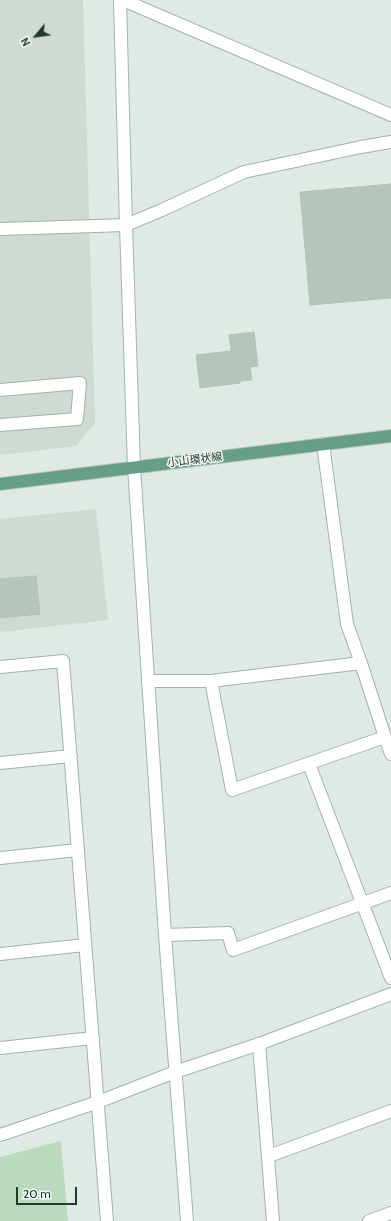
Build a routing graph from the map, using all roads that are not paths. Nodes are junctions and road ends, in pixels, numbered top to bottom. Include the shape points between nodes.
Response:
1 (121, 0) edge
2 (391, 115) edge
3 (391, 142) edge
4 (126, 225) junction
5 (0, 229) edge
6 (0, 390) edge
7 (0, 424) edge
8 (391, 436) edge
9 (323, 444) junction
10 (134, 467) junction
11 (0, 484) edge
12 (361, 663) junction
13 (0, 667) edge
14 (148, 681) junction
15 (211, 681) junction
16 (385, 737) junction
17 (391, 754) edge
18 (71, 756) junction
19 (0, 763) edge
20 (309, 764) junction
21 (78, 850) junction
22 (0, 858) edge
23 (391, 893) edge
24 (363, 904) junction
25 (165, 935) junction
26 (86, 945) junction
27 (0, 954) edge
28 (391, 978) edge
29 (391, 994) edge
30 (93, 1038) junction
31 (259, 1044) junction
32 (0, 1048) edge
33 (175, 1072) junction
34 (98, 1102) junction
35 (391, 1111) edge
36 (0, 1136) edge
37 (268, 1156) junction
38 (391, 1213) edge
39 (107, 1221) edge
40 (188, 1221) edge
41 (273, 1221) edge
42 (369, 1221) edge

1 - 2 street
1 - 4 street
3 - 4 street via 244,172
4 - 5 street
4 - 10 street
6 - 7 street via 80,383 77,419
8 - 9 main road, 小山環状線
9 - 10 main road, 小山環状線
9 - 12 street via 347,624
10 - 11 main road, 小山環状線
10 - 14 street
12 - 15 street
12 - 16 street
13 - 18 street via 62,661
14 - 15 street
14 - 25 street
15 - 20 street via 232,790
16 - 17 street
16 - 20 street
18 - 19 street
18 - 21 street
20 - 24 street
21 - 22 street
21 - 26 street
23 - 24 street
24 - 25 street via 233,950 228,934
24 - 28 street
25 - 33 street
26 - 27 street
26 - 30 street
29 - 31 street
30 - 32 street
30 - 34 street
31 - 33 street
31 - 37 street
33 - 34 street
33 - 40 street
34 - 36 street
34 - 39 street
35 - 37 street
37 - 41 street
38 - 42 street

